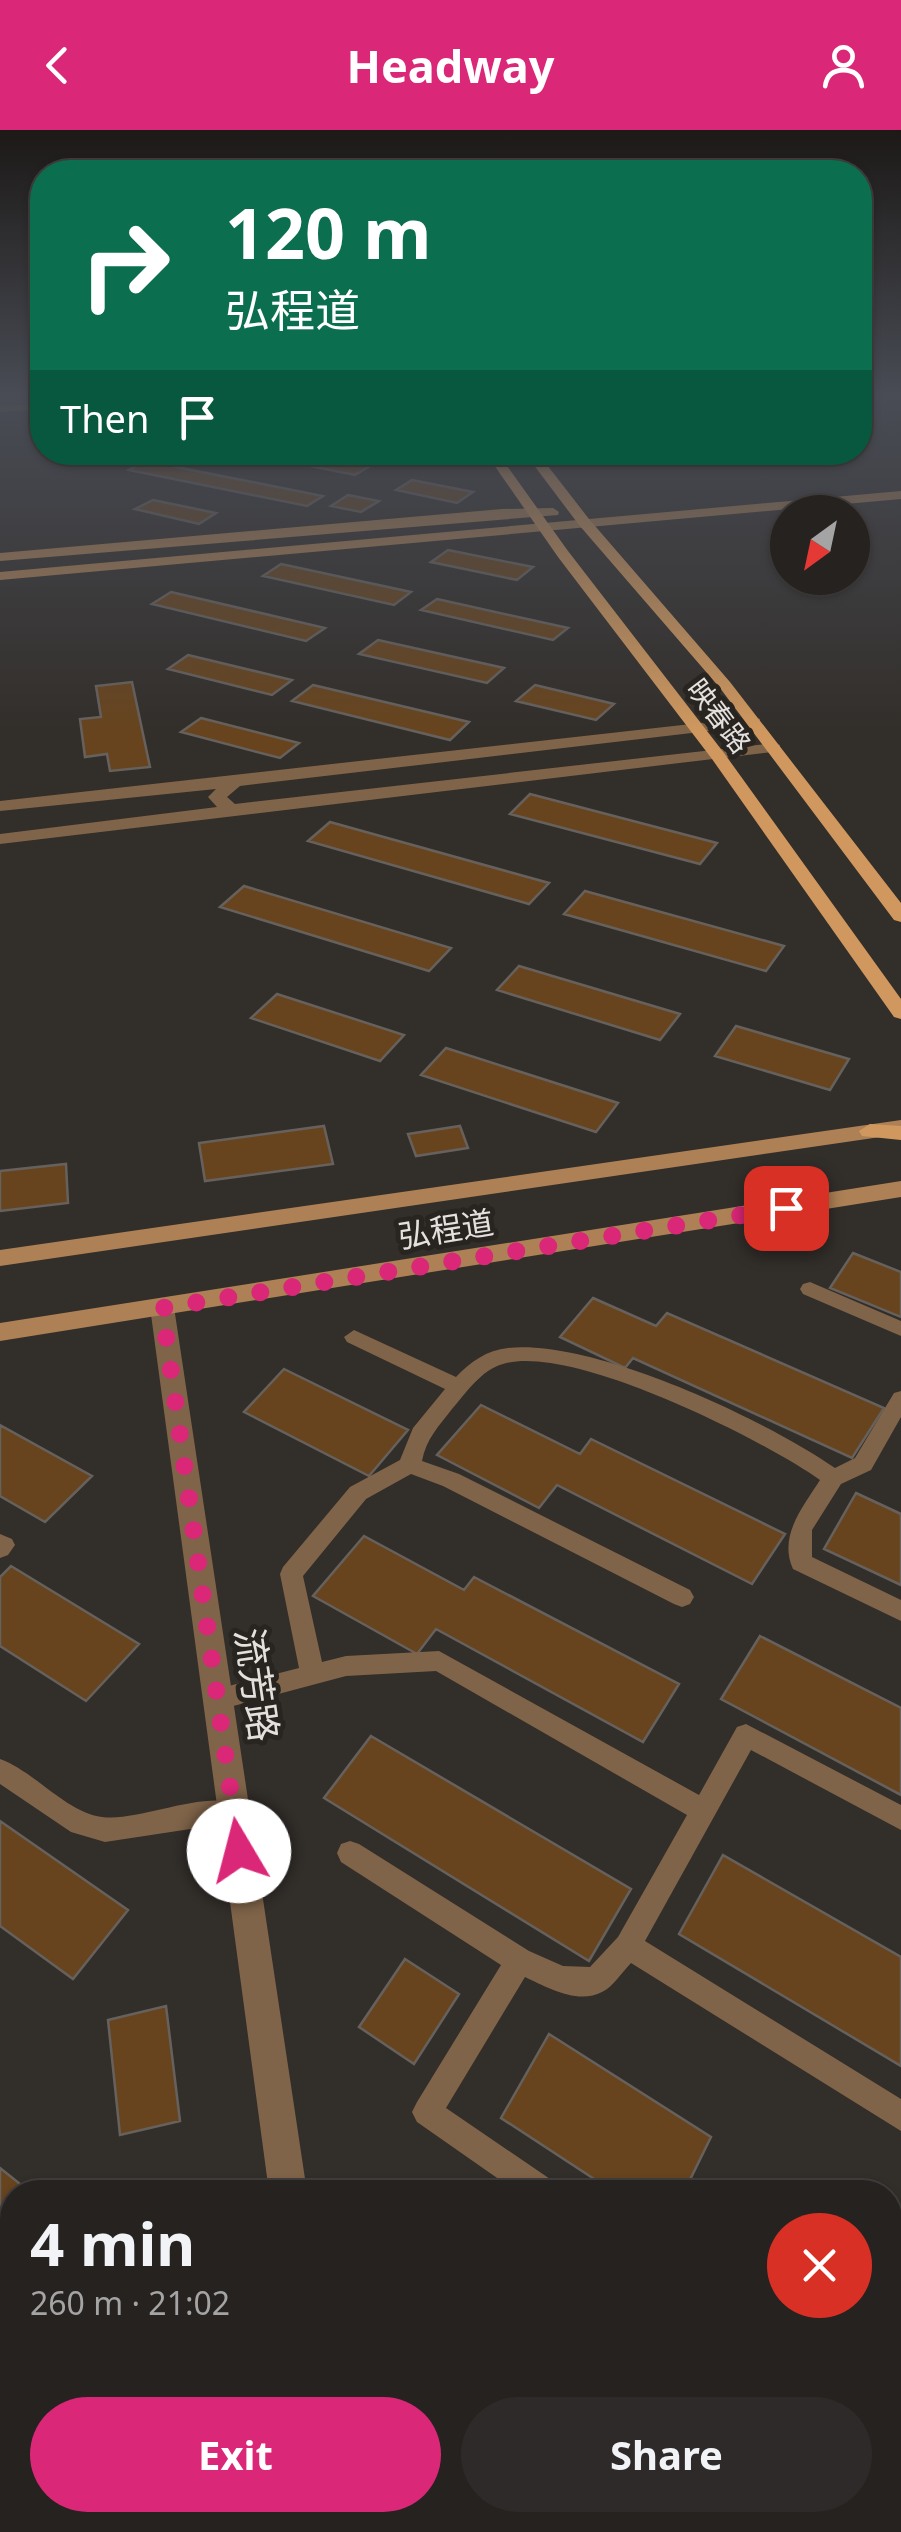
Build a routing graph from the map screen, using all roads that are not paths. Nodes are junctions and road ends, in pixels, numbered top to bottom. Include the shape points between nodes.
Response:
1 (531, 509) edge
2 (574, 509) edge
3 (665, 509) edge
4 (701, 509) edge
5 (534, 513) junction
6 (580, 517) junction
7 (555, 522) junction
8 (0, 557) edge
9 (0, 576) edge
10 (754, 722) junction
11 (698, 729) junction
12 (774, 748) junction
13 (718, 756) junction
14 (234, 782) junction
15 (0, 806) edge
16 (231, 810) junction
17 (0, 839) edge
18 (901, 916) edge
19 (901, 1013) edge
20 (901, 1130) edge
21 (901, 1190) edge
22 (0, 1258) edge
23 (810, 1289) dead end
24 (162, 1308) junction
25 (901, 1329) edge
26 (0, 1332) edge
27 (354, 1336) dead end
28 (459, 1386) junction
29 (901, 1399) edge
30 (410, 1465) junction
31 (832, 1478) junction
32 (682, 1598) dead end
33 (901, 1612) edge
34 (313, 1675) junction
35 (218, 1699) junction
36 (0, 1770) edge
37 (704, 1811) junction
38 (234, 1813) junction
39 (901, 1818) edge
40 (350, 1853) dead end
41 (628, 1946) junction
42 (519, 1961) junction
43 (901, 2116) edge
44 (286, 2180) edge
45 (525, 2180) edge

1 - 5 main road, 映春路
2 - 6 main road, 映春路
3 - 6 main road
4 - 6 main road
5 - 7 main road, 映春路
5 - 8 main road
6 - 7 main road
6 - 10 main road, 映春路
7 - 9 main road
7 - 11 main road, 映春路
10 - 11 street
10 - 12 main road, 映春路
11 - 13 main road, 映春路
11 - 14 street
12 - 13 street
12 - 18 main road, 映春路
13 - 16 street
13 - 19 main road, 映春路
14 - 15 street
14 - 16 street via 217,797
16 - 17 street
20 - 22 main road, 弘程道
21 - 24 main road, 弘程道
23 - 25 lane
24 - 26 main road, 弘程道
24 - 35 street, 流芳路
27 - 28 lane
28 - 30 lane via 414,1440
28 - 31 lane via 504,1355 550,1354 662,1390 806,1456
29 - 31 lane via 864,1464
30 - 32 lane
30 - 34 lane via 358,1493 291,1574
31 - 33 lane via 802,1529 800,1562
34 - 35 lane
34 - 37 lane via 346,1666 440,1661
35 - 38 street, 流芳路
36 - 38 lane via 80,1823 104,1830
37 - 39 lane via 746,1735
37 - 41 lane
38 - 44 street, 流芳路
40 - 42 lane
41 - 42 lane via 596,1981 562,1980
41 - 43 lane
42 - 45 lane via 427,2112

